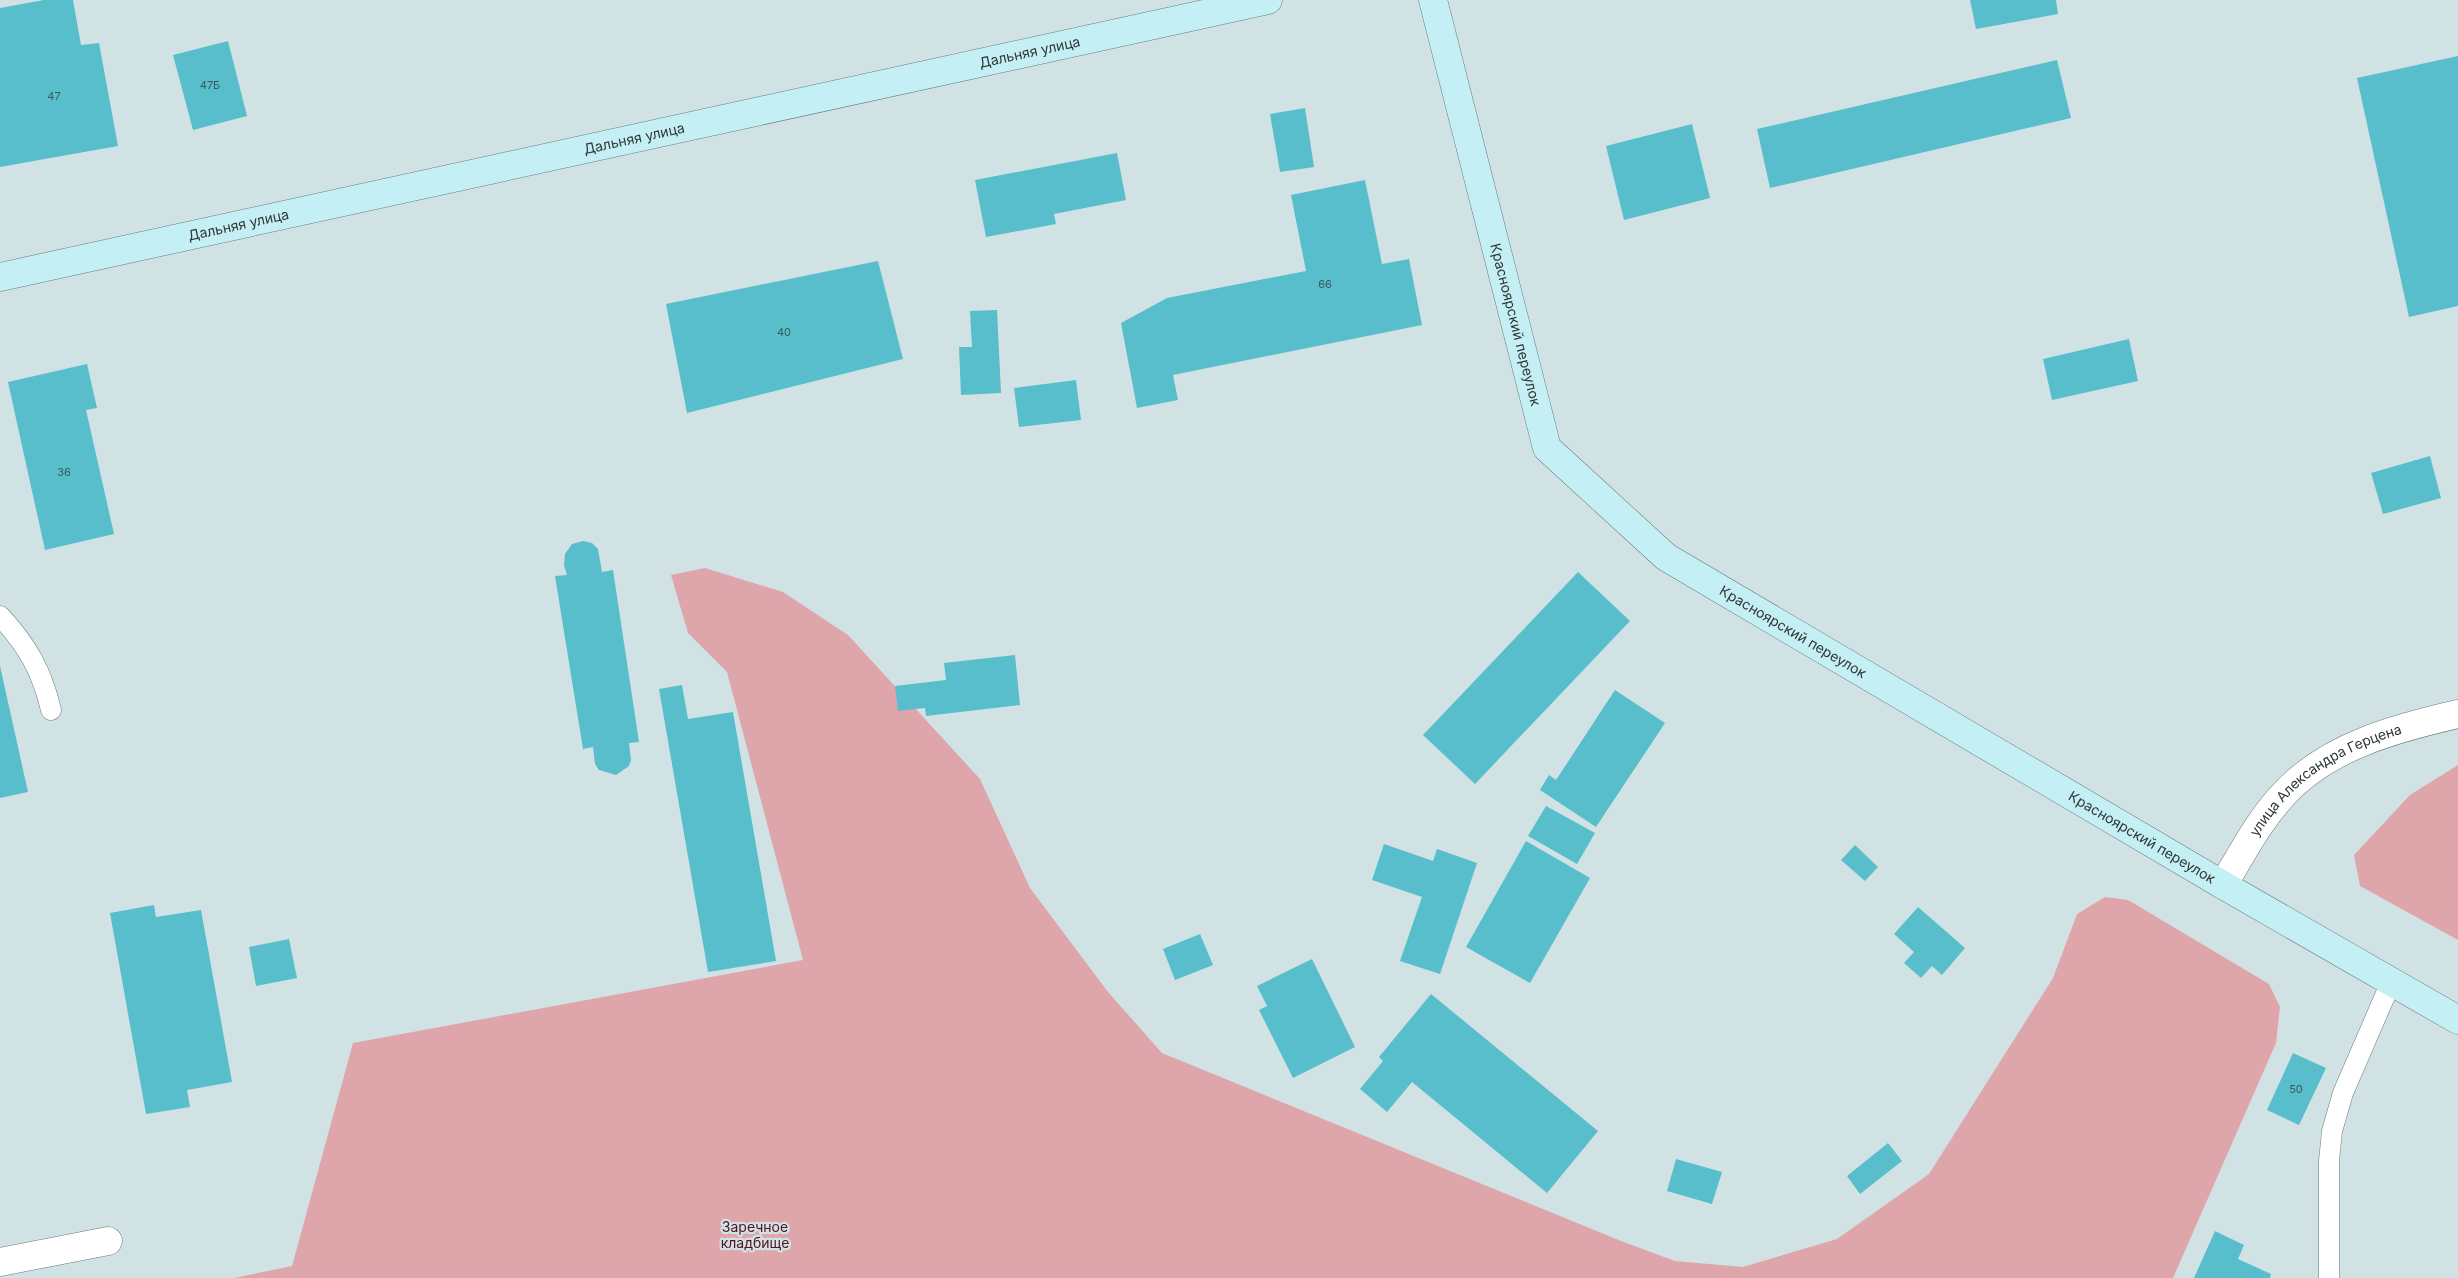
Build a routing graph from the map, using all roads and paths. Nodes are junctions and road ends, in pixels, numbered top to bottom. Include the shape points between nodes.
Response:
1 (1268, 0) edge
2 (1433, 0) edge
3 (0, 277) edge
4 (0, 616) edge
5 (51, 710) dead end
6 (2458, 714) edge
7 (2223, 885) junction
8 (2391, 982) junction
9 (2458, 1020) edge
10 (108, 1241) dead end
11 (0, 1262) edge
12 (2329, 1278) edge

1 - 3 main road, Дальняя улица
2 - 7 main road, Красноярский переулок via 1548,448 1666,557
4 - 5 lane via 29,651 47,692
6 - 7 street, улица Александра Герцена via 2370,739 2306,774 2284,794
7 - 8 main road, Красноярский переулок
8 - 9 main road, Красноярский переулок
8 - 12 lane via 2343,1093 2332,1131
10 - 11 street

